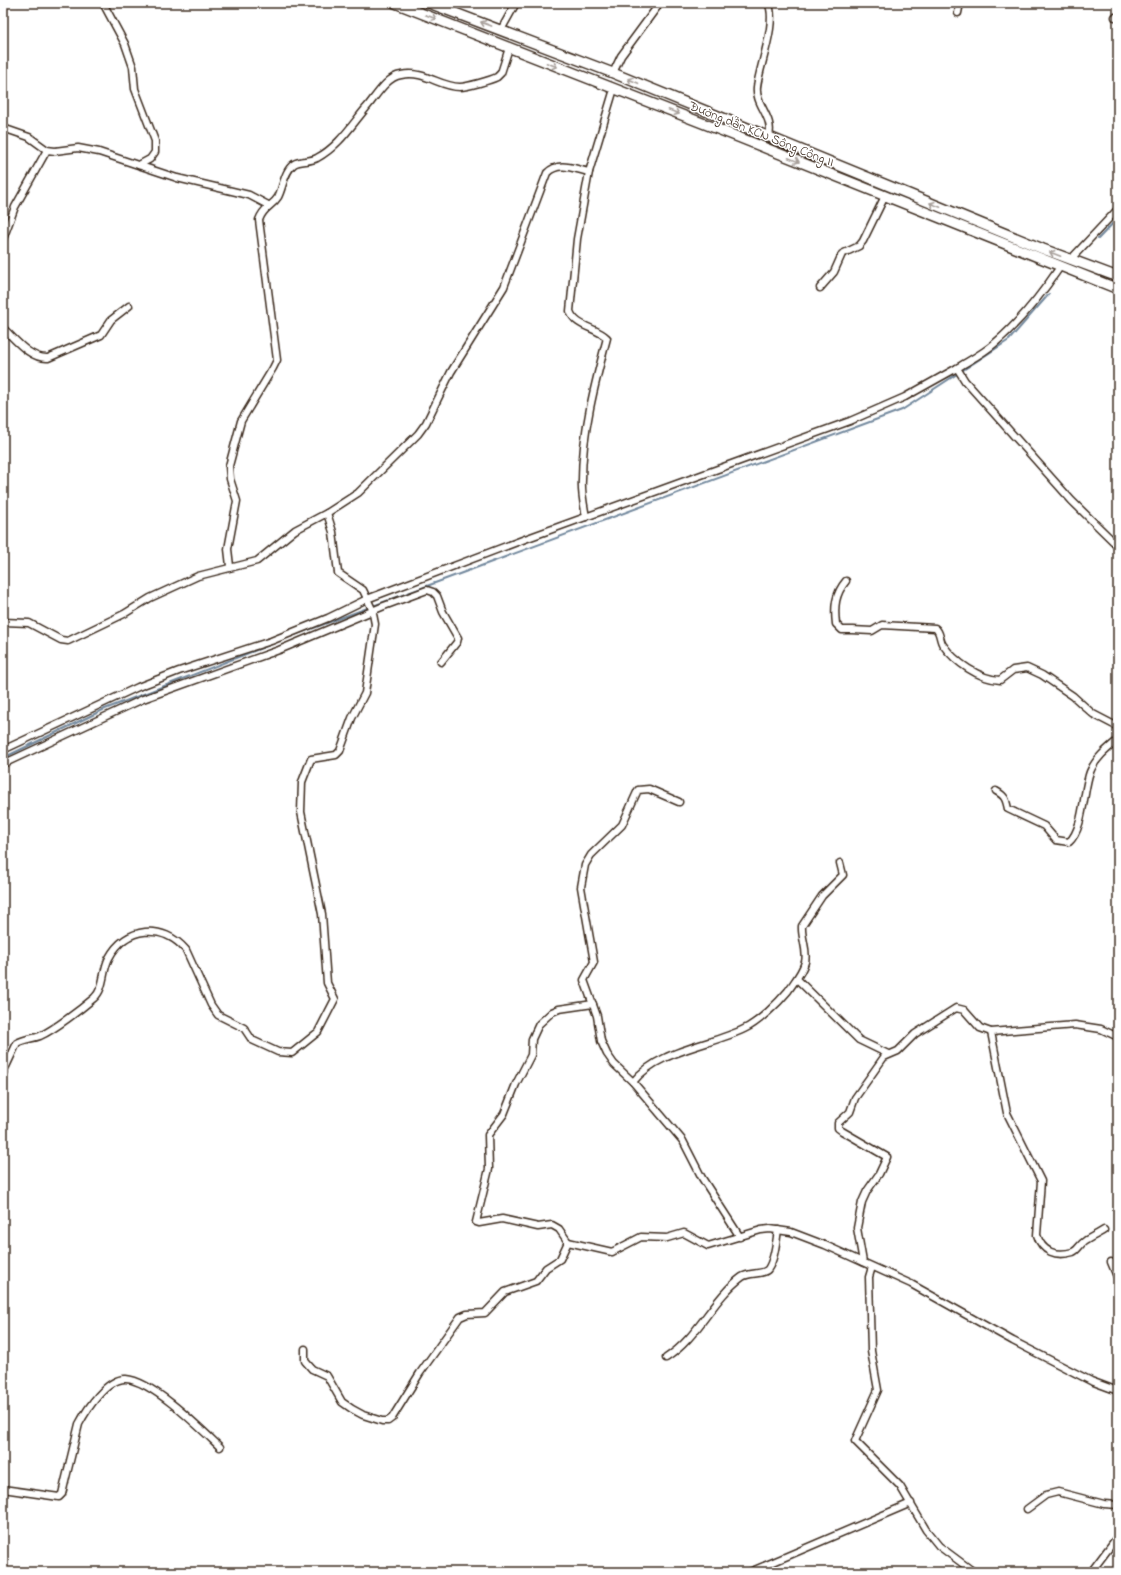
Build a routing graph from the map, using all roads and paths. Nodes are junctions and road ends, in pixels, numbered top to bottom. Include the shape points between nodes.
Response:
1 (103, 3) edge
2 (395, 3) edge
3 (429, 3) edge
4 (516, 3) edge
5 (660, 3) edge
6 (768, 3) edge
7 (960, 3) edge
8 (958, 13) dead end
9 (501, 30) junction
10 (509, 48) junction
11 (613, 73) junction
12 (614, 89) junction
13 (738, 124) junction
14 (3, 128) edge
15 (733, 135) junction
16 (768, 136) junction
17 (48, 150) junction
18 (139, 165) junction
19 (589, 172) junction
20 (885, 196) junction
21 (268, 205) junction
22 (1118, 209) edge
23 (3, 239) edge
24 (1070, 260) junction
25 (1060, 267) junction
26 (1118, 277) edge
27 (820, 288) dead end
28 (1118, 289) edge
29 (129, 306) dead end
30 (3, 328) edge
31 (957, 369) junction
32 (327, 513) junction
33 (586, 517) junction
34 (1118, 546) edge
35 (230, 566) junction
36 (846, 581) dead end
37 (370, 606) junction
38 (3, 622) edge
39 (441, 662) dead end
40 (1118, 727) edge
41 (23, 740) junction
42 (1118, 740) edge
43 (3, 750) edge
44 (26, 754) junction
45 (3, 764) edge
46 (996, 791) dead end
47 (679, 802) dead end
48 (840, 863) dead end
49 (797, 979) junction
50 (593, 1004) junction
51 (991, 1032) junction
52 (1118, 1037) edge
53 (888, 1054) junction
54 (3, 1073) edge
55 (633, 1082) junction
56 (778, 1230) junction
57 (1104, 1230) dead end
58 (740, 1237) junction
59 (568, 1242) junction
60 (863, 1262) junction
61 (1111, 1262) dead end
62 (872, 1267) junction
63 (1118, 1279) edge
64 (305, 1349) dead end
65 (666, 1358) dead end
66 (1118, 1391) edge
67 (220, 1447) dead end
68 (3, 1489) edge
69 (911, 1503) junction
70 (1118, 1505) edge
71 (1027, 1509) dead end
72 (1118, 1536) edge
73 (750, 1572) edge
74 (974, 1572) edge
75 (1091, 1572) edge

1 - 18 street via 125,44 133,67 135,89 155,141 155,152 150,159
2 -> 10 street, Đường dẫn KCN Sông Công II
9 -> 3 street, Đường dẫn KCN Sông Công II
4 - 9 street
5 - 11 street via 622,56
6 - 16 street via 771,17 757,90 770,125
7 - 8 street
9 - 11 street, Đường dẫn KCN Sông Công II
10 -> 12 street, Đường dẫn KCN Sông Công II
10 - 21 street via 501,73 465,87 454,87 415,74 393,78 339,141 316,159 294,164 278,196
13 -> 11 street, Đường dẫn KCN Sông Công II
12 -> 15 street, Đường dẫn KCN Sông Công II
12 - 19 street
13 - 15 street
13 - 16 street, Đường dẫn KCN Sông Công II
14 - 17 street via 29,136
15 -> 20 street, Đường dẫn KCN Sông Công II
24 -> 16 street, Đường dẫn KCN Sông Công II
17 - 18 street via 92,150
17 - 23 street via 15,207
18 - 21 street via 177,178 235,191
19 - 32 street via 561,166 553,167 548,173 504,287 451,372 426,423 418,434 358,492
19 - 33 street via 577,239 570,311 576,321 608,338 600,364 585,439 582,481
20 - 25 street, Đường dẫn KCN Sông Công II
20 - 27 street via 863,241 859,246 842,254 834,272
21 - 35 street via 259,220 276,360 241,421 229,466 237,502 228,549
22 - 24 street
24 - 26 street, Đường dẫn KCN Sông Công II
25 - 28 street, Đường dẫn KCN Sông Công II
25 - 31 street via 1041,295 1013,326 988,349
29 - 30 street via 111,320 101,335 48,358 34,355
31 - 33 street via 905,397 850,421
31 - 34 street via 1072,501
32 - 35 street via 295,530 257,561
32 - 37 street via 333,532 338,573 359,586
33 - 37 street via 525,539
35 - 38 street via 205,573 150,598 124,614 68,641 60,640 29,623
36 - 40 street via 839,589 835,603 836,624 842,630 872,631 882,624 935,628 944,647 968,670 1000,680 1013,670 1027,668 1073,696 1093,714
37 - 39 street via 427,590 433,592 458,638
37 - 41 street via 328,618 271,641 138,687
37 - 44 street via 279,650 143,698
37 - 54 street via 375,629 362,699 340,751 336,755 311,759 302,782 302,817 322,914 327,983 335,999 321,1028 295,1052 278,1052 250,1038 244,1028 218,1015 186,950 172,936 150,931 128,938 118,946 110,957 101,989 94,998 40,1036 17,1043
41 - 43 street
41 - 44 street
42 - 46 street via 1099,758 1090,772 1078,825 1069,842 1056,840 1044,826 1008,809 1003,794
44 - 45 street
47 - 50 street via 649,789 638,790 622,825 591,855 585,865 581,887 594,962 584,980
48 - 49 street via 843,875 822,896 802,926 806,958
49 - 53 street via 859,1040
49 - 55 street via 780,1001 748,1027 661,1059 641,1072
50 - 55 street via 607,1054
50 - 59 street via 559,1009 546,1018 533,1033 531,1055 504,1114 488,1135 489,1169 476,1222 479,1224 502,1219 538,1227 552,1225 559,1229
51 - 52 street via 1075,1025 1101,1029
51 - 53 street via 980,1028 964,1010 956,1008 915,1034 898,1051
51 - 57 street via 1007,1113 1041,1181 1037,1235 1039,1241 1044,1249 1052,1253 1072,1252
53 - 60 street via 880,1061 855,1098 850,1112 838,1124 842,1131 886,1157 862,1202 857,1228
55 - 58 street via 683,1142 702,1178
56 - 58 street via 761,1230
56 - 60 street via 791,1232
56 - 65 street via 773,1255 766,1271 749,1273 742,1277 725,1293 687,1341
58 - 59 street via 708,1246 684,1233 667,1238 647,1236 612,1252
59 - 64 street via 560,1259 546,1268 533,1283 505,1292 485,1313 467,1314 460,1318 388,1421 363,1415 342,1402 328,1376 312,1369 305,1361
60 - 62 street
61 - 63 street
62 - 66 street via 919,1288 1091,1381
62 - 69 street via 869,1277 871,1351 878,1390 855,1441 888,1472
67 - 68 street via 173,1404 150,1389 125,1379 116,1382 100,1394 79,1424 62,1494 59,1497
69 - 73 street
69 - 74 street via 926,1530 939,1546
70 - 71 street via 1052,1492
72 - 75 street

